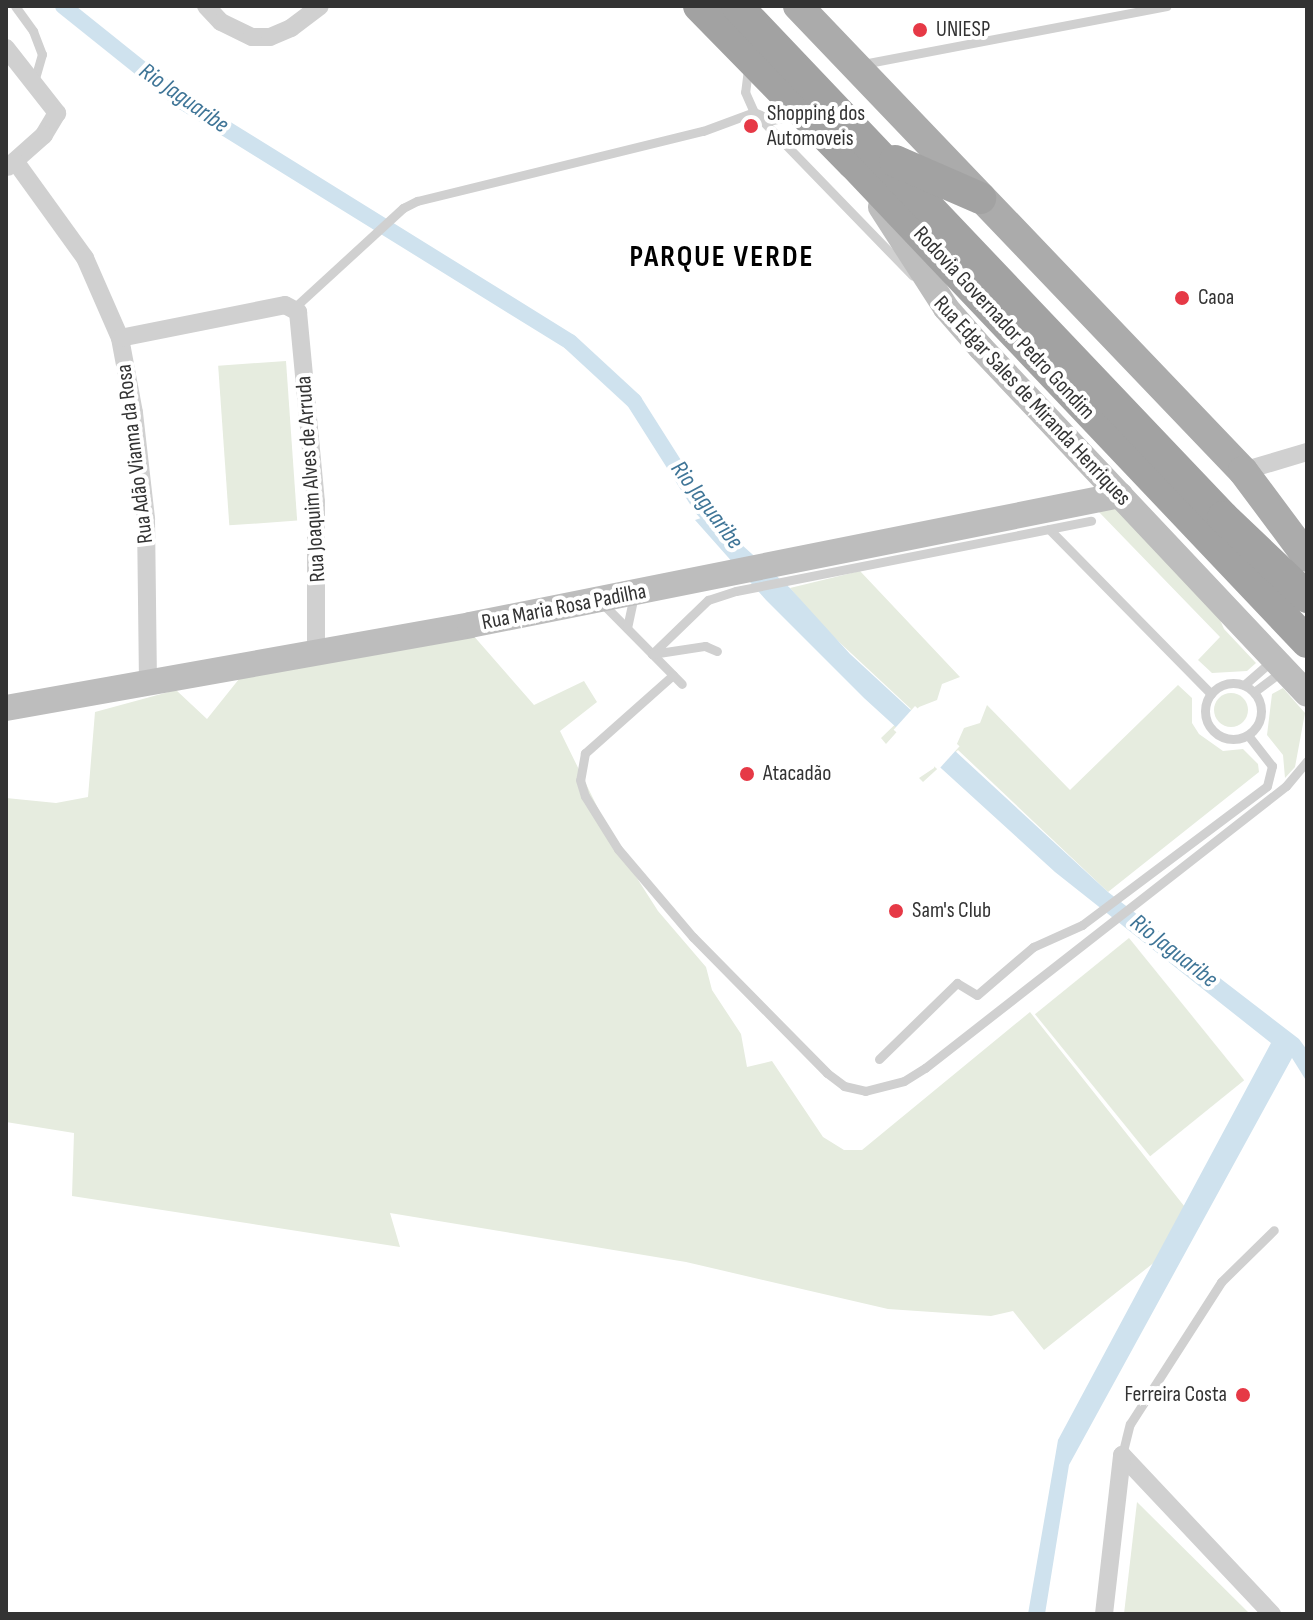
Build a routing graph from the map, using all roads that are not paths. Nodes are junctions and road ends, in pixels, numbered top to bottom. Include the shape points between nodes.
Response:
1 (15, 6) edge
2 (206, 6) edge
3 (320, 6) edge
4 (699, 6) edge
5 (737, 6) edge
6 (798, 6) edge
7 (1167, 6) edge
8 (6, 48) edge
9 (750, 58) junction
10 (856, 65) junction
11 (34, 82) junction
12 (754, 112) junction
13 (804, 113) junction
14 (867, 159) junction
15 (10, 165) edge
16 (980, 198) junction
17 (295, 307) junction
18 (946, 308) junction
19 (120, 338) junction
20 (1307, 452) edge
21 (1243, 471) junction
22 (1120, 495) junction
23 (1091, 521) dead end
24 (1049, 529) junction
25 (1307, 557) edge
26 (778, 572) junction
27 (735, 581) junction
28 (634, 593) junction
29 (1307, 597) edge
30 (599, 600) junction
31 (627, 628) junction
32 (1307, 642) edge
33 (717, 651) dead end
34 (316, 653) junction
35 (652, 654) junction
36 (1279, 664) junction
37 (673, 675) junction
38 (148, 681) junction
39 (682, 684) dead end
40 (1244, 685) junction
41 (1254, 692) junction
42 (1211, 694) junction
43 (1307, 694) edge
44 (6, 708) edge
45 (1248, 735) junction
46 (1307, 761) edge
47 (879, 1059) dead end
48 (1274, 1230) dead end
49 (1122, 1455) junction
50 (1104, 1614) edge
51 (1272, 1614) edge

1 - 11 lane via 42,54
2 - 3 street via 221,22 252,37 270,37 291,28
4 - 9 highway, Rodovia Governador Pedro Gondim
5 - 14 highway, Rodovia Governador Pedro Gondim
6 - 10 main road
7 - 10 lane
8 - 11 street
9 - 12 lane via 745,92
9 - 13 highway, Rodovia Governador Pedro Gondim
10 - 16 main road
11 - 15 street via 53,104 56,117
12 - 13 lane via 772,120
12 - 17 lane via 703,131 427,197 403,208
12 - 18 lane, Rua Edgar Sales de Miranda Henriques
13 - 14 highway, Rodovia Governador Pedro Gondim
14 - 16 highway
14 - 18 main road
14 - 29 highway, Rodovia Governador Pedro Gondim
14 - 32 highway, Rodovia Governador Pedro Gondim
15 - 19 street, Rua Adão Vianna da Rosa via 85,258
16 - 21 main road
17 - 19 street
17 - 34 street, Rua Joaquim Alves de Arruda via 316,502
18 - 22 main road, Rua Edgar Sales de Miranda Henriques
19 - 38 street, Rua Adão Vianna da Rosa via 146,519
20 - 21 street
21 - 25 main road
22 - 26 main road, Rua Maria Rosa Padilha
22 - 36 main road, Rua Edgar Sales de Miranda Henriques
23 - 24 lane
24 - 26 lane
24 - 42 lane
26 - 27 main road, Rua Maria Rosa Padilha
27 - 28 main road, Rua Maria Rosa Padilha
27 - 35 lane
28 - 30 main road, Rua Maria Rosa Padilha
28 - 31 lane
30 - 31 lane
30 - 34 main road, Rua Maria Rosa Padilha
31 - 35 lane
33 - 35 lane via 705,646
34 - 38 main road, Rua Maria Rosa Padilha
35 - 37 lane
36 - 40 lane
36 - 41 lane
36 - 43 main road, Rua Edgar Sales de Miranda Henriques
37 - 39 lane
37 - 46 lane via 585,753 580,780 585,796 618,849 656,895 827,1073 844,1086 865,1091 904,1081 1286,786
38 - 44 main road, Rua Maria Rosa Padilha
40 - 41 lane
40 - 42 lane via 1226,684
41 - 45 lane via 1261,714
42 - 45 lane via 1205,715 1216,734
45 - 47 lane via 1272,766 1270,782 1077,928 1033,947 977,995 957,983
48 - 49 lane via 1221,1282 1130,1424
49 - 50 street
49 - 51 street

